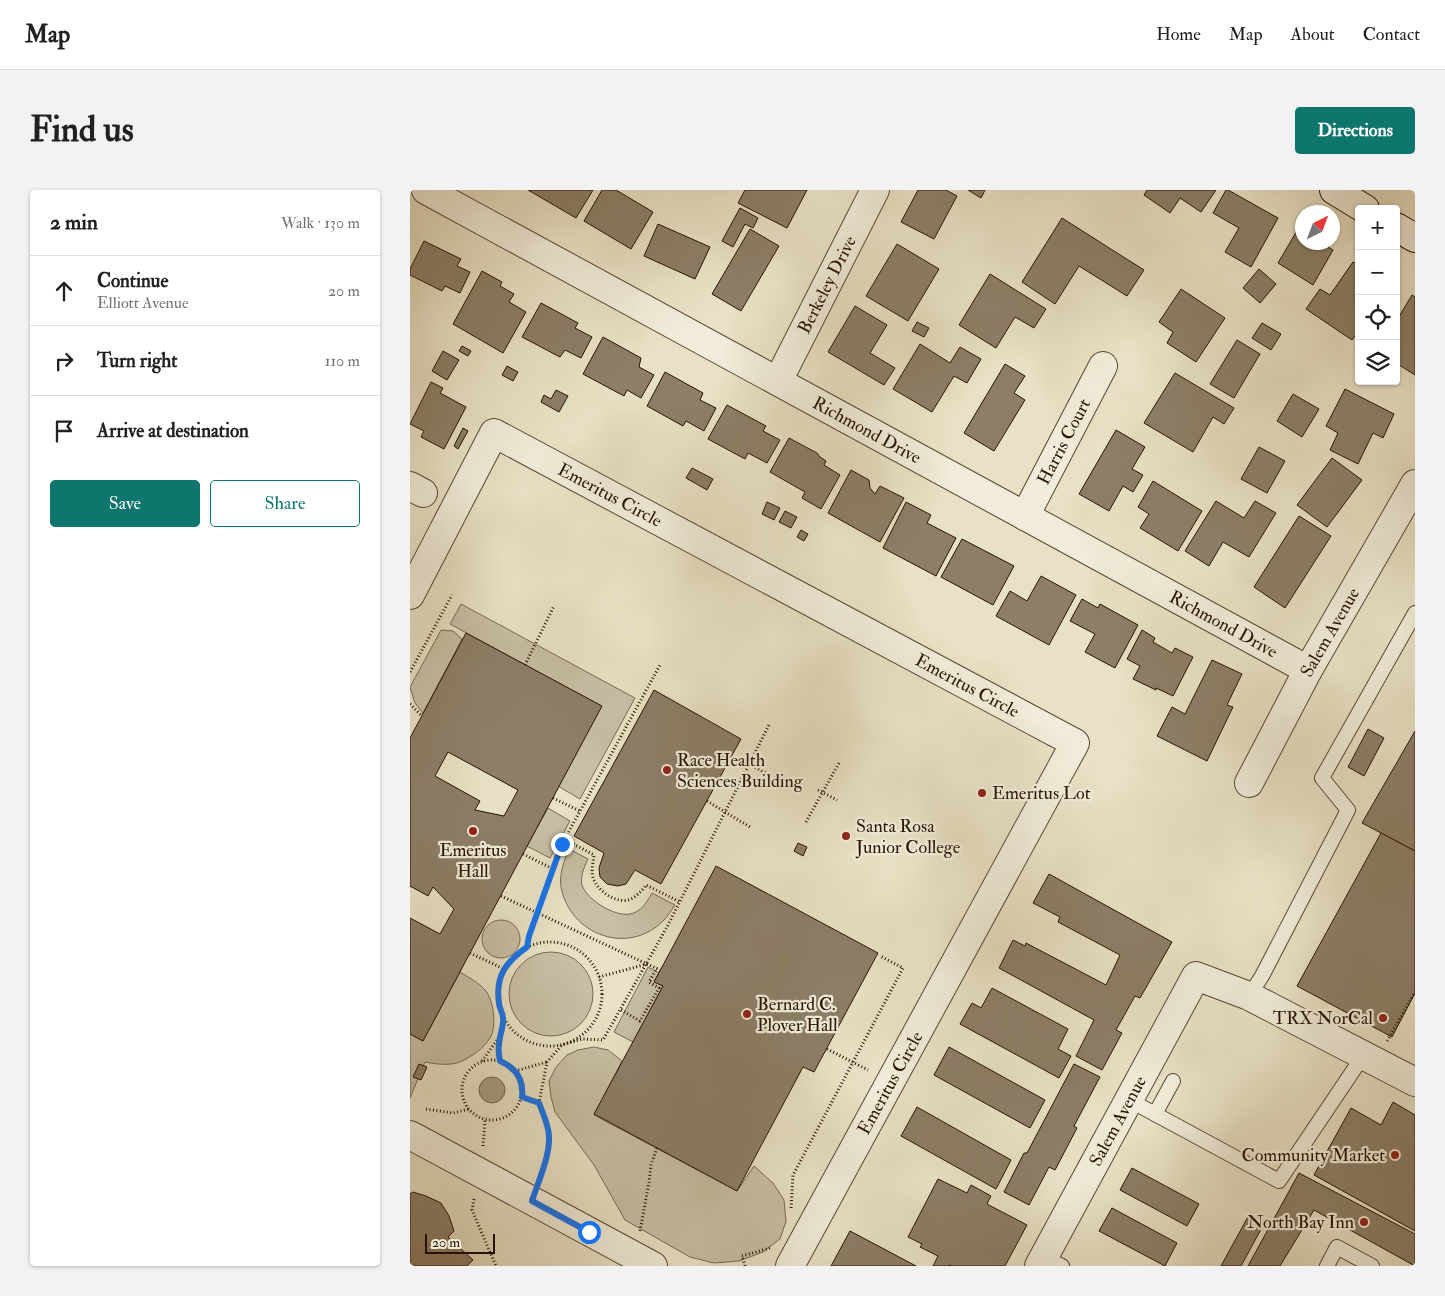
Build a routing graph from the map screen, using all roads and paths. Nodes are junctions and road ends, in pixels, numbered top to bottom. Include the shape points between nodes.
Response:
1 (426, 190) edge
2 (875, 190) edge
3 (1334, 190) edge
4 (1358, 205) edge
5 (1400, 229) edge
6 (1415, 238) edge
7 (1103, 366) dead end
8 (778, 381) junction
9 (1415, 484) edge
10 (1025, 516) junction
11 (452, 595) dead end
12 (410, 596) edge
13 (554, 606) dead end
14 (1415, 613) edge
15 (525, 665) dead end
16 (660, 665) dead end
17 (1308, 670) junction
18 (410, 672) edge
19 (410, 704) edge
20 (422, 716) dead end
21 (769, 725) dead end
22 (838, 763) dead end
23 (749, 764) junction
24 (1249, 783) dead end
25 (788, 786) dead end
26 (818, 790) dead end
27 (822, 793) junction
28 (553, 798) dead end
29 (837, 800) dead end
30 (707, 801) dead end
31 (580, 811) junction
32 (725, 812) junction
33 (806, 822) dead end
34 (750, 827) dead end
35 (564, 839) junction
36 (523, 854) dead end
37 (553, 869) junction
38 (500, 896) dead end
39 (680, 902) junction
40 (537, 913) junction
41 (527, 947) junction
42 (470, 953) dead end
43 (880, 956) dead end
44 (647, 964) junction
45 (504, 969) junction
46 (599, 977) junction
47 (1415, 992) edge
48 (1249, 996) junction
49 (621, 1010) junction
50 (503, 1018) junction
51 (500, 1036) junction
52 (1387, 1042) dead end
53 (562, 1045) junction
54 (827, 1049) dead end
55 (1363, 1056) junction
56 (500, 1061) junction
57 (482, 1062) junction
58 (547, 1062) junction
59 (854, 1062) junction
60 (516, 1071) junction
61 (1413, 1077) edge
62 (1174, 1081) dead end
63 (890, 1082) junction
64 (522, 1097) junction
65 (1130, 1100) junction
66 (539, 1103) junction
67 (426, 1109) dead end
68 (469, 1110) junction
69 (1155, 1114) junction
70 (485, 1120) junction
71 (410, 1135) edge
72 (657, 1148) dead end
73 (483, 1150) dead end
74 (475, 1194) dead end
75 (532, 1201) junction
76 (790, 1212) dead end
77 (782, 1256) edge
78 (642, 1260) edge
79 (1048, 1263) edge
80 (496, 1266) edge
81 (745, 1266) edge
82 (1327, 1266) edge
83 (1372, 1266) edge

1 - 8 street, Richmond Drive
2 - 8 street, Berkeley Drive
3 - 4 street
5 - 6 street
7 - 10 street, Harris Court
8 - 10 street, Richmond Drive
9 - 17 street, Salem Avenue
10 - 17 street, Richmond Drive
11 - 18 path
12 - 63 street, Emeritus Circle via 494,433 1075,743
13 - 15 path
14 - 48 lane via 1322,778 1348,810
16 - 31 path
17 - 24 street, Salem Avenue
19 - 20 path
21 - 23 path
22 - 27 path
23 - 25 path
23 - 32 path
26 - 27 path
27 - 29 path
27 - 33 path
28 - 31 path
30 - 32 path
31 - 35 path
32 - 34 path
32 - 39 path
35 - 37 path
35 - 39 path via 594,855 591,869 594,882 602,892 615,899 628,900 646,885
36 - 37 path
37 - 40 path
38 - 40 path
39 - 44 path
40 - 41 path
40 - 44 path
41 - 45 path
41 - 46 path via 544,942 561,943 577,950 591,962
42 - 45 path
43 - 59 path via 903,968
44 - 46 path
44 - 49 path
44 - 49 path via 658,969 649,982 659,988 640,1021
45 - 50 path via 497,994
46 - 53 path via 602,994 599,1011 591,1026 578,1038
47 - 52 path
48 - 55 street
48 - 65 street, Salem Avenue via 1196,976
49 - 53 path via 604,1040 582,1040
50 - 51 path
50 - 53 path via 528,1042
51 - 56 path
51 - 57 path
53 - 58 path
54 - 59 path
55 - 61 street
55 - 69 lane via 1279,1181
56 - 57 path
56 - 60 path
57 - 68 path via 474,1066 463,1082 462,1092
58 - 60 path
58 - 66 path
59 - 63 path
59 - 76 path via 793,1175
60 - 64 path
62 - 69 lane
63 - 77 street, Emeritus Circle
64 - 66 path
64 - 70 path via 512,1113 504,1118
65 - 69 lane
65 - 79 street, Salem Avenue
66 - 75 path via 549,1137
67 - 68 path via 453,1114
68 - 70 path
70 - 73 path
71 - 75 street
72 - 78 path via 651,1164 640,1231
74 - 80 path via 472,1210
75 - 78 street
77 - 81 path via 742,1256
82 - 83 lane via 1337,1248

